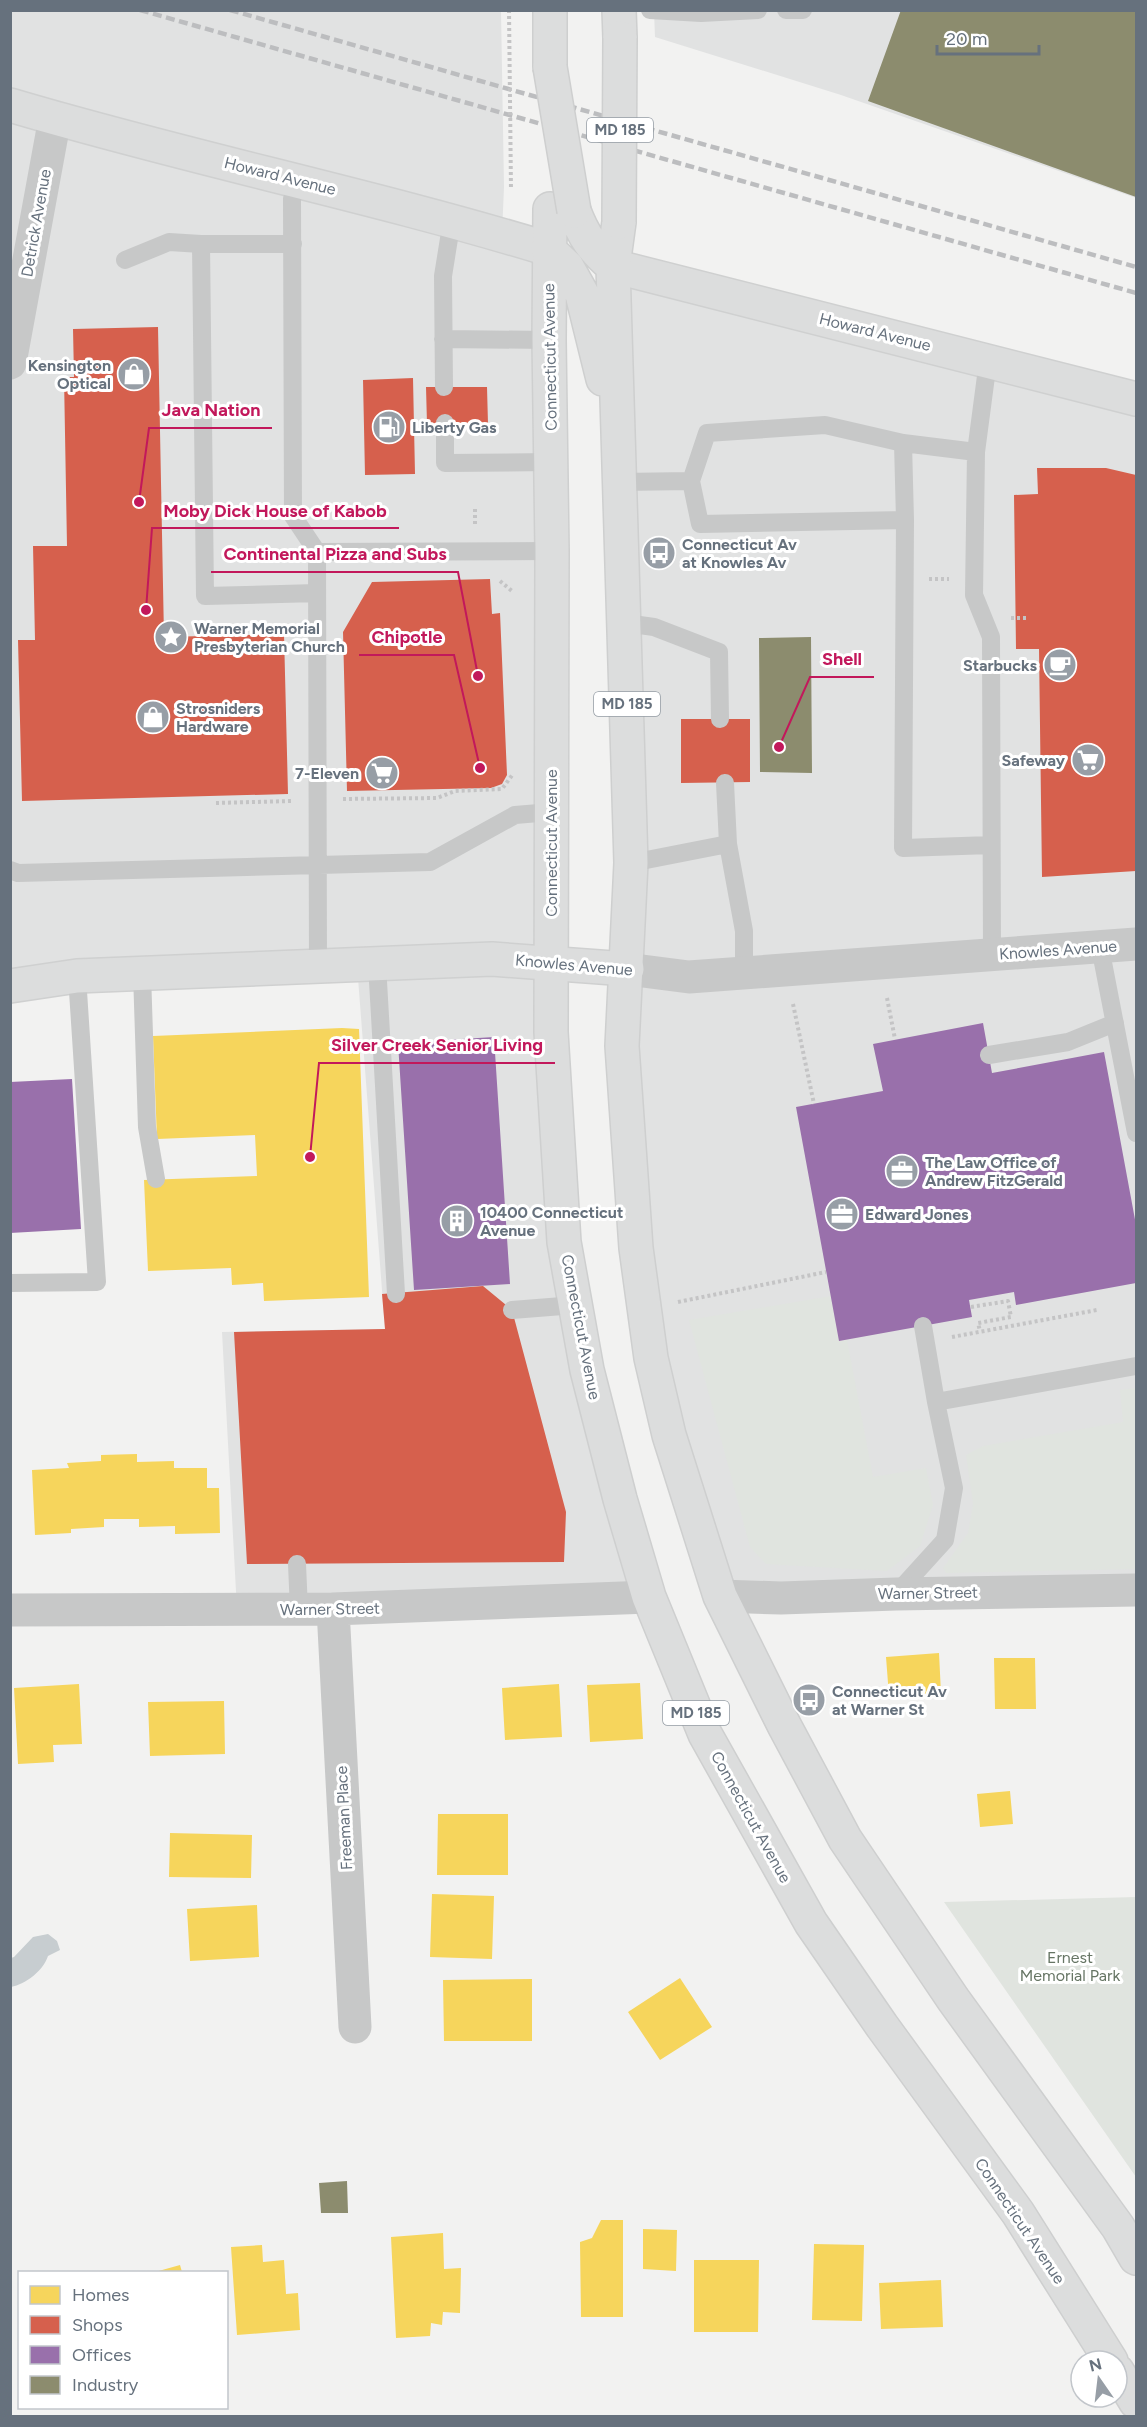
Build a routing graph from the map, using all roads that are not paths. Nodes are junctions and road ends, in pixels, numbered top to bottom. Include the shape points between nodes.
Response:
1 (650, 10) edge
2 (758, 10) edge
3 (786, 10) edge
4 (803, 10) edge
5 (550, 17) edge
6 (620, 24) edge
7 (10, 105) edge
8 (55, 118) junction
9 (297, 180) junction
10 (562, 210) junction
11 (452, 220) junction
12 (201, 244) junction
13 (293, 244) junction
14 (548, 249) junction
15 (125, 261) dead end
16 (613, 266) junction
17 (443, 339) junction
18 (549, 340) junction
19 (988, 361) junction
20 (10, 363) edge
21 (444, 387) dead end
22 (1137, 399) edge
23 (445, 423) dead end
24 (618, 440) junction
25 (903, 442) junction
26 (976, 452) junction
27 (552, 462) junction
28 (691, 481) junction
29 (620, 482) junction
30 (905, 519) junction
31 (552, 550) junction
32 (317, 552) junction
33 (317, 593) junction
34 (625, 623) junction
35 (720, 719) dead end
36 (725, 783) dead end
37 (551, 812) junction
38 (728, 844) junction
39 (991, 845) junction
40 (630, 863) junction
41 (318, 865) junction
42 (10, 870) edge
43 (1137, 944) edge
44 (1100, 946) junction
45 (992, 955) junction
46 (550, 963) junction
47 (377, 964) junction
48 (318, 966) junction
49 (627, 969) junction
50 (141, 973) junction
51 (744, 973) junction
52 (77, 976) junction
53 (10, 986) edge
54 (1115, 1023) junction
55 (989, 1055) dead end
56 (1137, 1133) edge
57 (156, 1179) dead end
58 (10, 1283) edge
59 (396, 1294) dead end
60 (575, 1305) junction
61 (512, 1310) dead end
62 (923, 1326) dead end
63 (1137, 1366) edge
64 (936, 1402) junction
65 (297, 1564) dead end
66 (1137, 1590) edge
67 (896, 1594) junction
68 (720, 1596) junction
69 (649, 1597) junction
70 (10, 1610) edge
71 (299, 1610) junction
72 (333, 1610) junction
73 (355, 2027) dead end
74 (1137, 2258) edge
75 (1103, 2349) edge

1 - 2 lane via 701,14
3 - 4 lane
5 - 10 main road, bridge via 550,67
6 - 16 main road, MD 185, bridge via 619,222
7 - 8 main road, Howard Avenue
8 - 9 main road, Howard Avenue
8 - 20 street, Detrick Avenue
9 - 11 main road, Howard Avenue
9 - 13 lane via 292,199
10 - 14 main road, Connecticut Avenue / MD 185
10 - 16 main road via 596,252
11 - 14 main road, Howard Avenue
11 - 17 lane via 443,276
12 - 13 lane
12 - 15 lane via 169,242
12 - 33 lane via 205,596
13 - 32 lane via 293,516
14 - 18 main road, Connecticut Avenue / MD 185
14 - 24 main road via 567,267 582,294
16 - 19 main road, Howard Avenue
16 - 24 main road, MD 185
17 - 18 lane
17 - 21 lane
18 - 27 main road, Connecticut Avenue / MD 185
19 - 22 main road, Howard Avenue
19 - 26 lane
23 - 27 lane via 445,463
24 - 29 main road, MD 185
25 - 26 lane
25 - 28 lane via 825,425 707,432
25 - 30 lane
26 - 39 lane via 974,595 991,637
27 - 31 main road, Connecticut Avenue / MD 185
28 - 29 lane
28 - 30 lane via 700,524
29 - 34 main road, MD 185
30 - 39 lane via 903,848
31 - 32 lane
31 - 37 main road, Connecticut Avenue / MD 185
32 - 33 lane
33 - 41 lane
34 - 35 lane via 654,627 719,652
34 - 40 main road, MD 185
36 - 38 lane
37 - 41 lane via 515,815 430,862
37 - 46 main road, Connecticut Avenue / MD 185
38 - 40 lane
38 - 51 lane via 744,931
39 - 45 lane
40 - 49 main road, MD 185
41 - 42 lane via 18,873
41 - 48 lane
43 - 44 street, Knowles Avenue
44 - 45 street, Knowles Avenue
44 - 54 lane
45 - 51 street, Knowles Avenue
46 - 47 main road, Knowles Avenue via 492,958
46 - 49 main road, Knowles Avenue
46 - 60 main road, Connecticut Avenue / MD 185 via 564,1242
47 - 48 main road, Knowles Avenue
47 - 59 lane
48 - 50 main road, Knowles Avenue
49 - 51 street, Knowles Avenue via 689,977
49 - 68 main road, MD 185 via 622,1047 636,1248 651,1358 669,1435
50 - 52 main road, Knowles Avenue
50 - 57 lane via 147,1127
52 - 53 main road, Knowles Avenue
52 - 58 lane via 97,1282
54 - 55 lane via 1068,1042
54 - 56 lane
60 - 61 lane
60 - 69 main road, Connecticut Avenue / MD 185 via 587,1370
62 - 64 lane
63 - 64 lane
64 - 67 lane via 954,1488 945,1540
65 - 71 lane
66 - 67 street, Warner Street
67 - 68 street, Warner Street
68 - 74 main road, MD 185 via 845,1839 952,1999
69 - 72 street, Warner Street
69 - 75 main road, Connecticut Avenue / MD 185 via 705,1734 811,1923 1018,2213
70 - 71 street, Warner Street
71 - 72 street, Warner Street
72 - 73 street, Freeman Place

